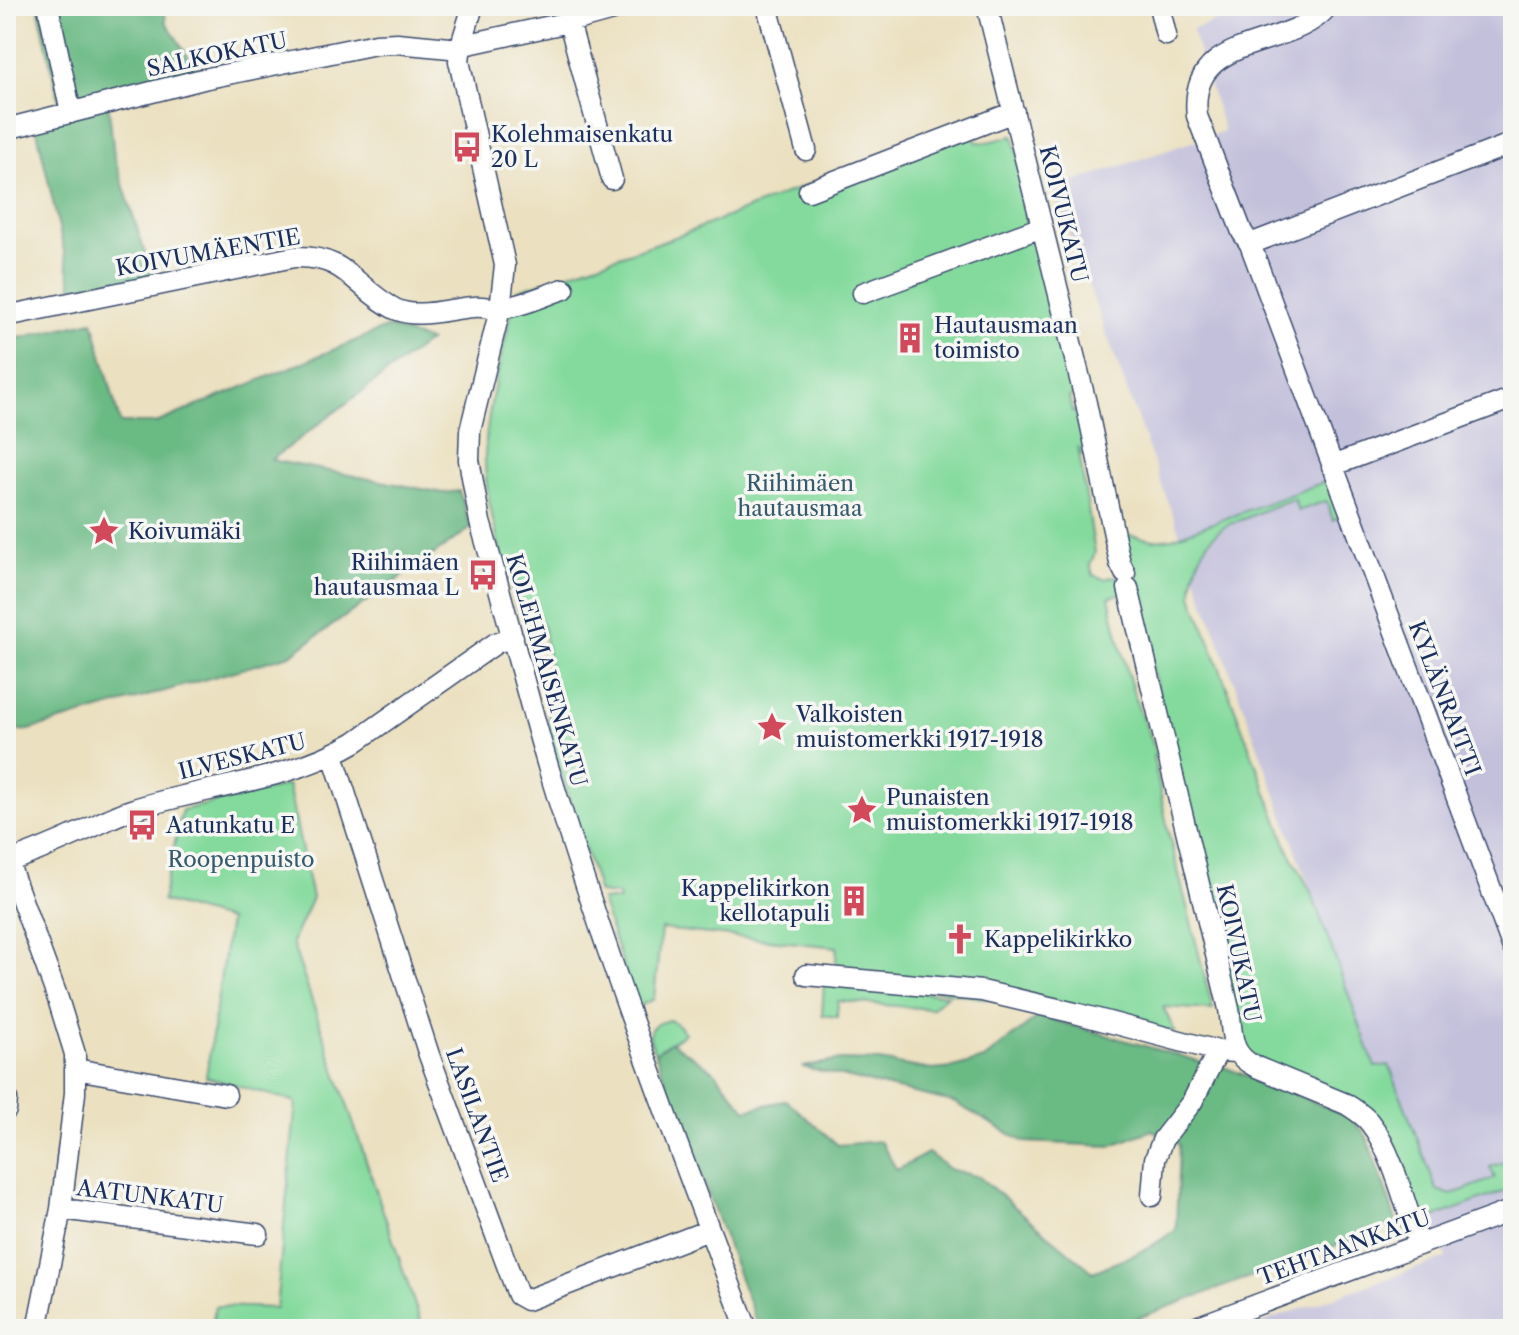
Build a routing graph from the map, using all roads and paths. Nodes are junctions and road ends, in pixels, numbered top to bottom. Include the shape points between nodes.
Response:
1 (48, 6) edge
2 (473, 6) edge
3 (627, 6) edge
4 (767, 6) edge
5 (987, 6) edge
6 (1159, 6) edge
7 (1328, 6) edge
8 (569, 22) junction
9 (1166, 35) dead end
10 (461, 45) junction
11 (1014, 112) junction
12 (71, 113) junction
13 (6, 129) edge
14 (1513, 143) edge
15 (806, 150) dead end
16 (612, 179) dead end
17 (809, 191) dead end
18 (1042, 227) junction
19 (1250, 244) junction
20 (564, 289) dead end
21 (863, 293) dead end
22 (500, 309) junction
23 (6, 316) edge
24 (1513, 398) edge
25 (1332, 466) junction
26 (513, 637) junction
27 (333, 755) junction
28 (7, 862) edge
29 (1513, 948) edge
30 (806, 975) dead end
31 (1227, 1052) junction
32 (75, 1069) junction
33 (226, 1095) dead end
34 (1152, 1196) dead end
35 (61, 1209) junction
36 (1513, 1210) edge
37 (709, 1230) junction
38 (258, 1234) dead end
39 (1419, 1245) junction
40 (37, 1329) edge
41 (747, 1329) edge
42 (1191, 1329) edge

1 - 12 street
2 - 10 street, KOLEHMAISENKATU
3 - 8 street, SALKOKATU
4 - 15 street
5 - 11 street, KOIVUKATU
6 - 9 street
7 - 19 street, KYLÄNRAITTI via 1305,25 1220,59 1203,75 1195,100 1197,116
8 - 10 street, SALKOKATU
8 - 16 street
10 - 12 street, SALKOKATU via 376,44 203,79
10 - 22 street, KOLEHMAISENKATU via 463,84 504,255
11 - 17 street
11 - 18 street, KOIVUKATU
12 - 13 street, SALKOKATU
14 - 19 street
18 - 21 street
18 - 31 street, KOIVUKATU via 1229,1009
19 - 25 street, KYLÄNRAITTI
20 - 22 street, KOIVUMÄENTIE
22 - 23 street, KOIVUMÄENTIE via 398,311 340,267 307,257
22 - 26 street, KOLEHMAISENKATU via 468,446 480,522
24 - 25 street
25 - 29 street, KYLÄNRAITTI
26 - 27 street, ILVESKATU via 496,643
26 - 37 street, KOLEHMAISENKATU via 550,774 607,949
27 - 28 street, ILVESKATU via 128,811
27 - 37 street, LASILANTIE via 429,1055 518,1295 527,1300
28 - 32 street, AATUNKATU via 67,1026
30 - 31 street via 982,991
31 - 34 street via 1163,1139 1155,1159
31 - 39 street, KOIVUKATU via 1346,1104 1369,1122 1388,1154
32 - 33 street
32 - 35 street, AATUNKATU
35 - 38 street, AATUNKATU
35 - 40 street
36 - 39 street, TEHTAANKATU
37 - 41 street, KOLEHMAISENKATU
39 - 42 street, TEHTAANKATU

